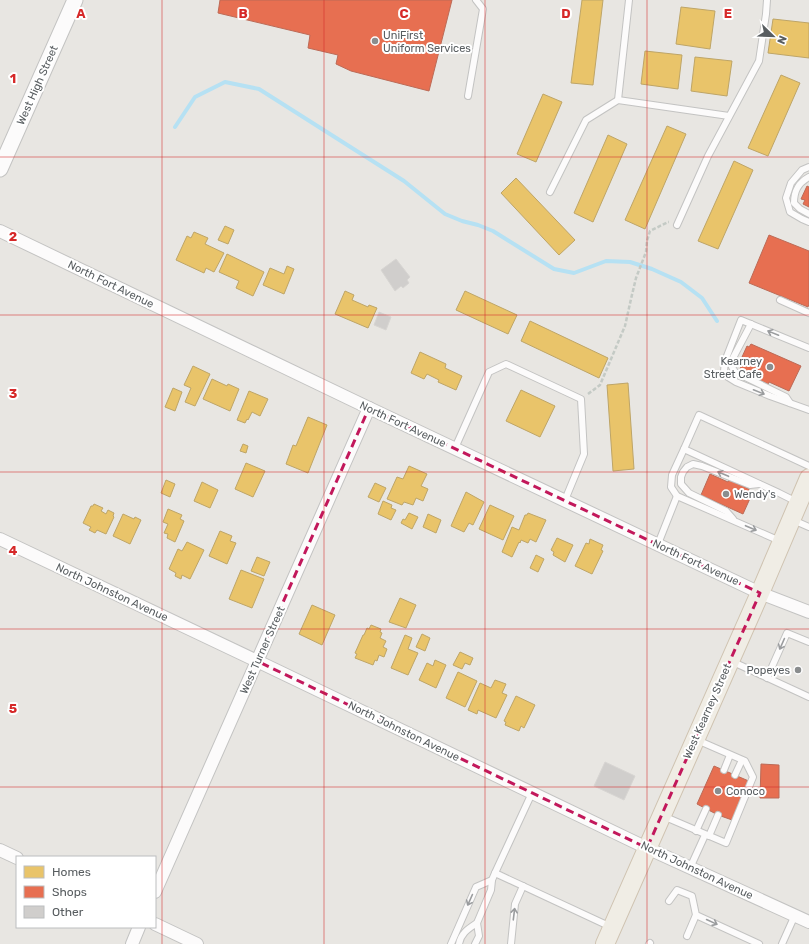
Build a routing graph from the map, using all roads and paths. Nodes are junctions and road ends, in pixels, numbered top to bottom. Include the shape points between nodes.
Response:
1 (75, 0) edge
2 (476, 0) edge
3 (629, 0) edge
4 (767, 0) edge
5 (468, 96) dead end
6 (618, 100) junction
7 (729, 116) junction
8 (809, 168) edge
9 (0, 169) edge
10 (809, 177) edge
11 (550, 192) dead end
12 (809, 214) edge
13 (809, 222) edge
14 (677, 225) joint
15 (0, 231) edge
16 (780, 300) dead end
17 (809, 313) edge
18 (751, 324) junction
19 (809, 348) edge
20 (581, 399) junction
21 (790, 403) junction
22 (369, 408) junction
23 (809, 410) edge
24 (455, 448) junction
25 (684, 450) junction
26 (809, 466) edge
27 (809, 478) edge
28 (760, 484) junction
29 (677, 496) junction
30 (565, 500) junction
31 (799, 503) junction
32 (791, 519) junction
33 (736, 522) junction
34 (809, 527) edge
35 (0, 539) edge
36 (782, 541) junction
37 (658, 544) junction
38 (760, 592) junction
39 (809, 612) edge
40 (809, 642) edge
41 (257, 660) junction
42 (730, 661) junction
43 (767, 678) junction
44 (809, 697) edge
45 (695, 739) junction
46 (730, 755) junction
47 (742, 760) junction
48 (724, 770) dead end
49 (735, 775) dead end
50 (532, 793) junction
51 (706, 809) dead end
52 (718, 814) dead end
53 (661, 816) junction
54 (696, 831) junction
55 (707, 835) junction
56 (647, 848) junction
57 (0, 850) edge
58 (16, 858) edge
59 (690, 868) junction
60 (495, 873) junction
61 (492, 880) junction
62 (523, 886) junction
63 (156, 890) edge
64 (669, 901) dead end
65 (696, 915) junction
66 (795, 915) junction
67 (809, 922) edge
68 (477, 923) junction
69 (156, 924) edge
70 (612, 927) junction
71 (139, 928) edge
72 (687, 936) dead end
73 (132, 944) edge
74 (197, 944) edge
75 (451, 944) edge
76 (459, 944) edge
77 (476, 944) edge
78 (511, 944) edge
79 (605, 944) edge
80 (759, 944) edge
81 (782, 944) edge

1 - 9 street, West High Street
2 - 5 lane via 483,9
3 - 6 lane
4 - 7 lane via 759,61
6 - 7 lane
6 - 11 lane via 586,120
7 - 14 lane
8 - 13 lane via 802,170 791,182 786,198 790,212
10 - 12 lane via 799,184 794,194 794,203
14 - 20 path via 668,222 650,231 625,326 600,385
15 - 22 street, North Fort Avenue
16 - 17 lane
19 -> 18 lane
18 - 21 lane via 733,358 732,367 735,372 786,397
18 -> 21 lane via 741,320 725,361 724,371 736,382
20 - 24 lane via 506,364 489,372
20 - 30 lane via 584,454
21 - 23 lane
22 - 24 street, North Fort Avenue
22 - 41 street, West Turner Street
24 - 30 street, North Fort Avenue
25 - 26 lane via 699,415
25 - 28 lane
25 - 29 lane via 672,475 671,487
27 - 31 main road, West Kearney Street
28 - 31 lane
28 -> 33 lane via 750,485 693,464 683,472 681,484 689,493 726,511
29 - 33 lane
29 - 37 lane
30 - 37 street, North Fort Avenue
31 - 32 main road, West Kearney Street
32 - 34 lane
32 - 36 main road, West Kearney Street
33 -> 36 lane
35 - 41 street, North Johnston Avenue
36 - 38 main road, West Kearney Street
37 - 38 street, North Fort Avenue
38 - 39 street, North Fort Avenue
38 - 42 main road, West Kearney Street
40 -> 43 lane via 787,633
41 - 50 street, North Johnston Avenue
41 - 63 street, West Turner Street
42 - 43 lane
42 - 45 main road, West Kearney Street
43 - 44 lane
45 - 46 lane
45 - 53 main road, West Kearney Street
46 - 47 lane
46 - 48 lane
47 - 49 lane
47 - 55 lane via 753,777 726,843
50 - 56 street, North Johnston Avenue
50 - 60 lane
51 - 54 lane
52 - 55 lane
53 - 54 lane
53 - 56 main road, West Kearney Street
54 - 55 lane
55 - 59 lane
56 - 59 street, North Johnston Avenue
56 - 70 main road, West Kearney Street
57 - 58 street
59 - 66 street, North Johnston Avenue
60 - 61 lane
60 - 62 lane
61 - 68 lane via 491,890
61 -> 75 lane via 476,888
62 - 70 lane
78 -> 62 lane via 515,904
64 - 65 lane via 677,890 692,896
65 - 72 lane
65 -> 80 lane
66 - 67 street, North Johnston Avenue
66 - 81 lane
68 - 76 lane via 466,930
68 - 77 lane via 479,936
69 - 74 street
70 - 79 main road, West Kearney Street
71 - 73 street

